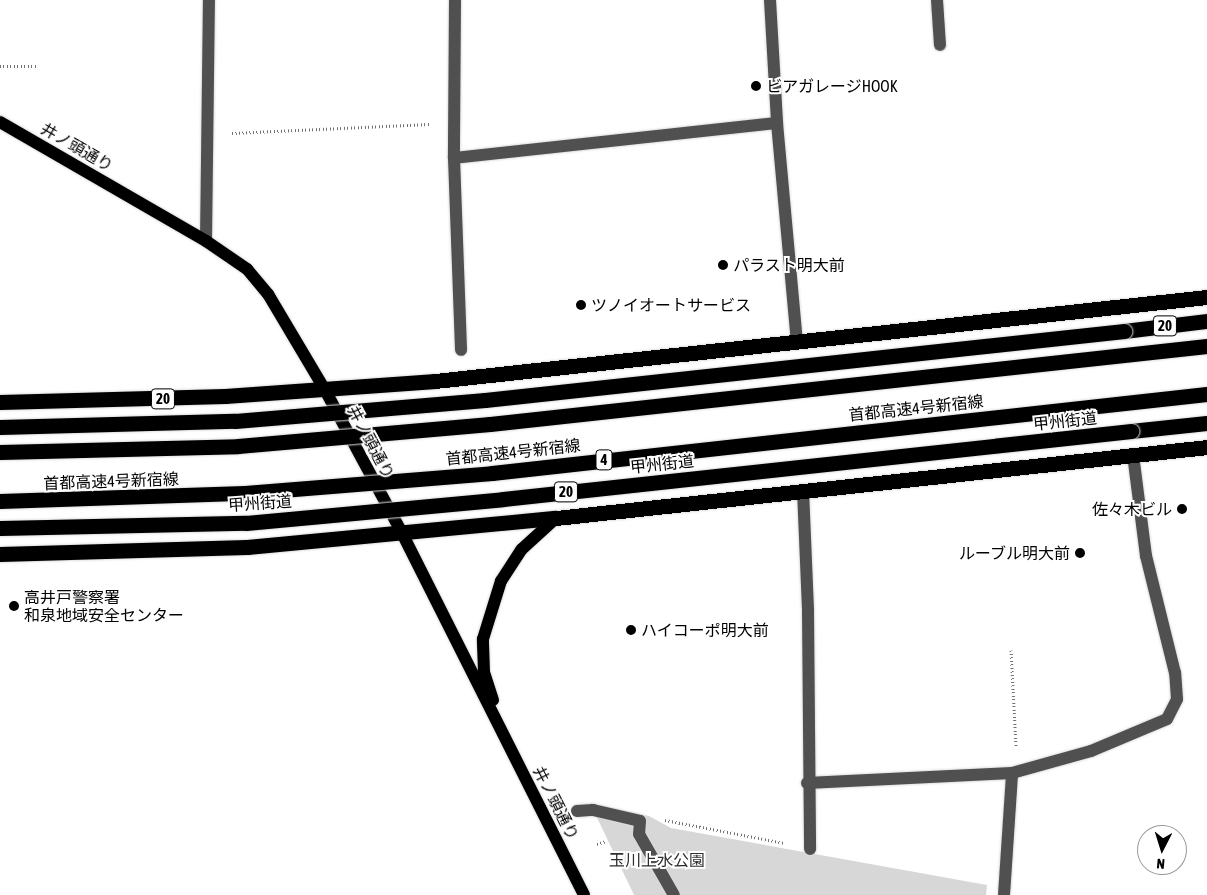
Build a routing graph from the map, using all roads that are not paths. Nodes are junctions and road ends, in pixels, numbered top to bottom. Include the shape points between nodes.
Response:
1 (209, 0) edge
2 (455, 0) edge
3 (770, 0) edge
4 (937, 0) edge
5 (940, 45) dead end
6 (0, 122) edge
7 (777, 123) junction
8 (454, 158) junction
9 (206, 241) junction
10 (1207, 297) edge
11 (1207, 321) edge
12 (797, 342) junction
13 (1207, 346) edge
14 (461, 350) dead end
15 (325, 390) junction
16 (1207, 394) edge
17 (0, 402) edge
18 (1207, 423) edge
19 (0, 427) edge
20 (1207, 446) edge
21 (0, 452) edge
22 (1133, 455) junction
23 (803, 490) junction
24 (0, 501) edge
25 (556, 518) junction
26 (0, 528) edge
27 (402, 532) junction
28 (0, 554) edge
29 (512, 751) junction
30 (1012, 774) junction
31 (808, 783) junction
32 (577, 812) dead end
33 (810, 848) road end
34 (584, 895) edge
35 (674, 895) edge
36 (1004, 895) edge

1 - 9 street
2 - 8 street
3 - 7 street
4 - 5 street
6 - 9 main road, 井ノ頭通り
7 - 8 street
7 - 12 street
8 - 14 street
9 - 15 main road, 井ノ頭通り via 247,269 268,294
10 - 12 highway, 20
11 - 19 highway, 20, bridge via 485,400 235,421
12 - 15 highway, 20
13 - 21 highway, 首都高速4号新宿線, bridge via 490,424 267,444
15 - 17 highway, 20 via 186,398
15 - 27 main road, 井ノ頭通り
16 - 24 highway, 首都高速4号新宿線 / 4, bridge via 492,473 245,493
18 - 26 highway, 甲州街道 / 20, bridge via 503,499 246,523
20 - 22 highway
22 - 23 highway
22 - 30 street via 1146,556 1166,630 1177,699 1168,719 1138,734
23 - 25 highway
23 - 31 street via 808,611
25 - 27 highway
25 - 29 main road via 522,549 502,582 483,639 484,672
27 - 28 highway via 247,547
27 - 29 main road, 井ノ頭通り
29 - 34 main road, 井ノ頭通り
30 - 31 street
30 - 36 street
31 - 33 street
32 - 35 street via 594,810 640,821 639,834

